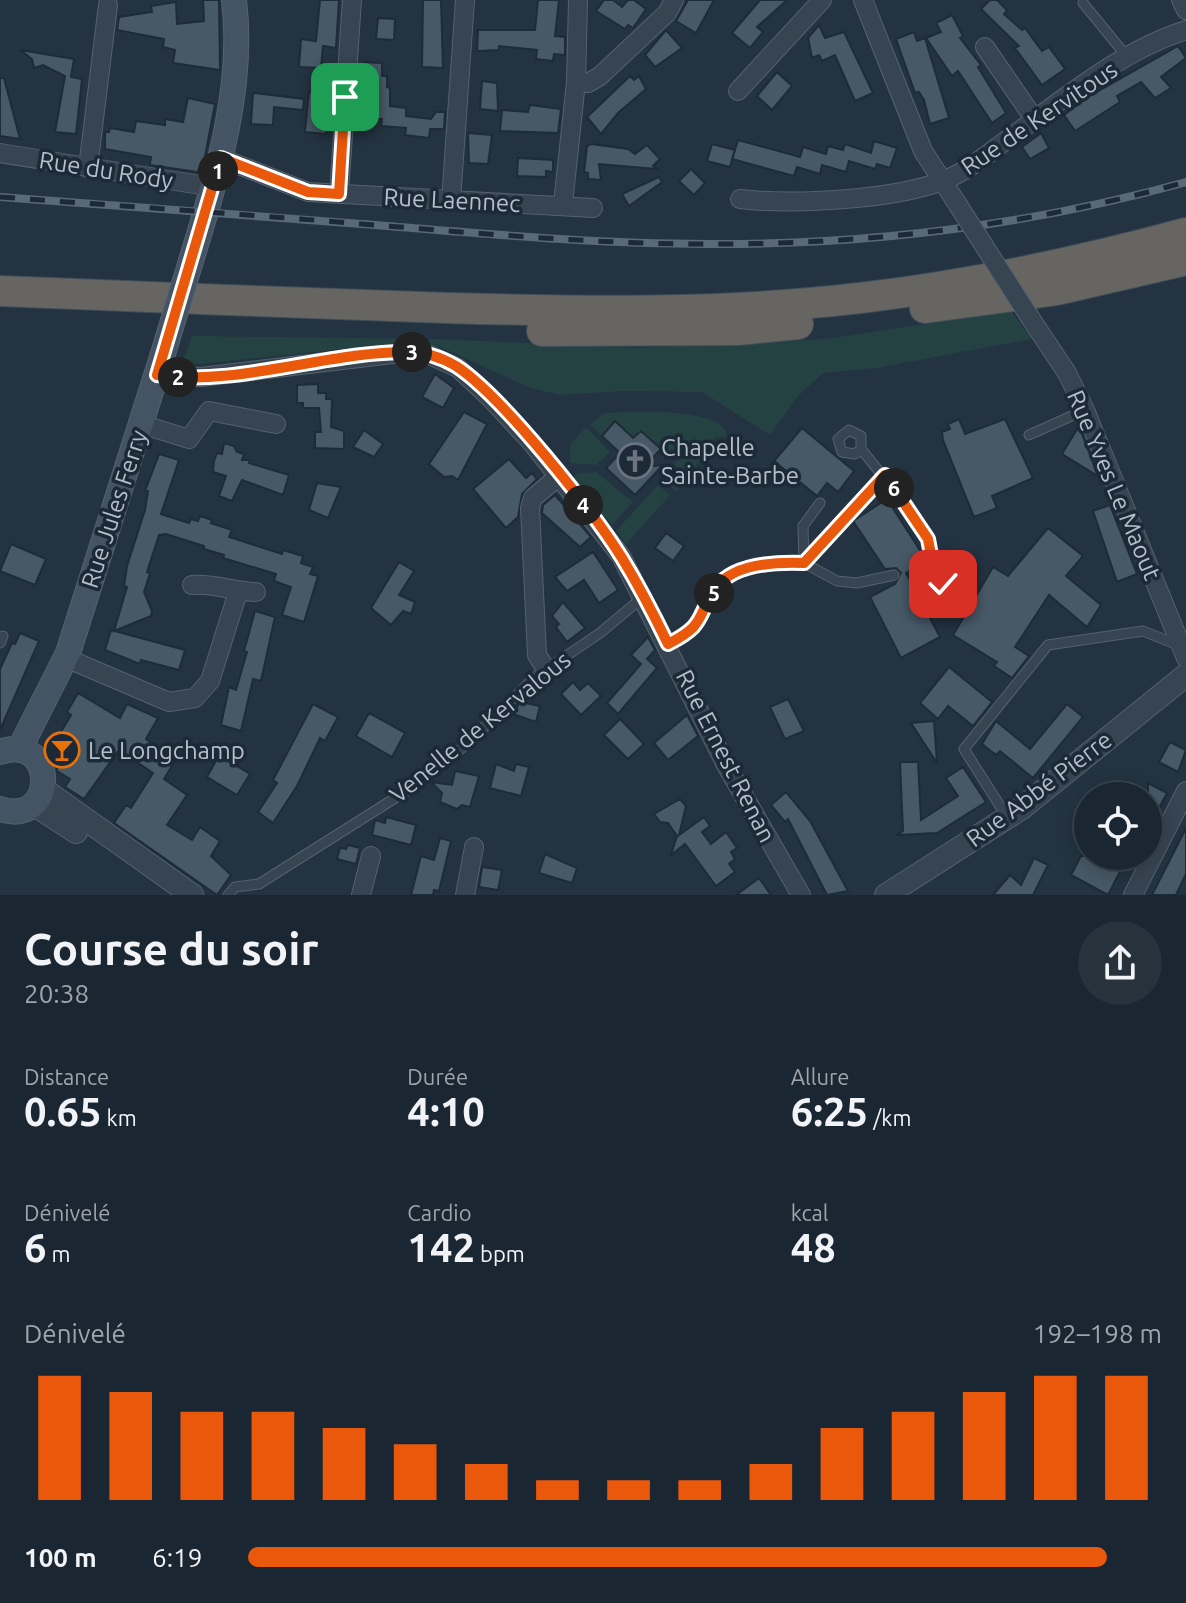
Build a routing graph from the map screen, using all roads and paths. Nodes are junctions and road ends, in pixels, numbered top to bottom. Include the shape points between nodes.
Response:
1 (234, 0) edge
2 (352, 0) edge
3 (465, 0) edge
4 (578, 0) edge
5 (674, 0) edge
6 (822, 0) edge
7 (863, 0) edge
8 (1181, 0) edge
9 (1083, 3) dead end
10 (108, 5) dead end
11 (1186, 10) edge
12 (1186, 30) edge
13 (985, 47) dead end
14 (1128, 58) junction
15 (576, 82) junction
16 (738, 91) dead end
17 (1035, 120) junction
18 (0, 153) edge
19 (221, 158) junction
20 (88, 168) junction
21 (940, 181) junction
22 (213, 187) junction
23 (339, 194) junction
24 (740, 199) dead end
25 (451, 201) junction
26 (563, 204) junction
27 (593, 208) dead end
28 (1183, 246) edge
29 (0, 291) edge
30 (0, 312) edge
31 (159, 366) junction
32 (1085, 410) junction
33 (141, 424) junction
34 (276, 424) dead end
35 (1029, 435) dead end
36 (861, 449) dead end
37 (885, 475) junction
38 (559, 476) junction
39 (820, 503) dead end
40 (804, 563) junction
41 (894, 575) dead end
42 (935, 576) dead end
43 (192, 585) dead end
44 (644, 596) junction
45 (668, 644) junction
46 (1184, 652) edge
47 (66, 658) junction
48 (546, 669) junction
49 (1186, 675) edge
50 (9, 751) edge
51 (1186, 791) edge
52 (38, 797) junction
53 (0, 809) edge
54 (1007, 817) junction
55 (474, 847) dead end
56 (371, 856) dead end
57 (168, 895) edge
58 (192, 895) edge
59 (228, 895) edge
60 (361, 895) edge
61 (465, 895) edge
62 (801, 895) edge
63 (886, 895) edge
64 (1133, 895) edge

1 - 19 main road, Rue Jules Ferry via 235,61
2 - 23 street
3 - 25 street
4 - 15 street
5 - 15 street via 667,13 600,76
6 - 16 street
7 - 21 street, Rue de Kervitous via 912,127
8 - 11 street
9 - 14 lane
10 - 20 street
12 - 14 street, Rue de Kervitous
13 - 17 street
14 - 17 street, Rue de Kervitous
15 - 26 street
17 - 21 street, Rue de Kervitous
18 - 20 street, Rue du Rody
19 - 22 main road, Rue Jules Ferry
19 - 23 street, Rue Laennec via 308,192
20 - 22 street, Rue du Rody
21 - 24 street via 910,190 775,203
21 - 32 street, Rue Yves Le Maout, bridge via 1067,373
22 - 31 main road, Rue Jules Ferry, bridge
23 - 25 street, Rue Laennec
25 - 26 street, Rue Laennec
26 - 27 street, Rue Laennec
28 - 29 highway via 858,298 666,311
28 - 30 highway via 1057,290 738,330 612,333
31 - 33 main road, Rue Jules Ferry
31 - 38 street, Rue Ernest Renan via 201,377 376,353 425,353 458,368
32 - 35 lane
32 - 46 street, Rue Yves Le Maout
33 - 34 street via 189,439 209,411
33 - 47 main road, Rue Jules Ferry
36 - 37 lane
37 - 40 lane
37 - 42 lane via 928,539
38 - 44 street, Rue Ernest Renan via 621,556
38 - 48 street via 533,498 530,508 537,655
39 - 40 lane via 803,526
40 - 41 lane via 837,581 857,583
40 - 45 lane via 769,563 728,577 716,587 698,623
43 - 47 street via 247,592 210,681 195,698 169,702
44 - 45 street, Rue Ernest Renan
44 - 48 lane, Venelle de Kervalous
45 - 62 street, Rue Ernest Renan via 726,765
46 - 54 lane via 1143,631 1048,645 964,749
47 - 50 main road, Rue Jules Ferry
48 - 59 lane, Venelle de Kervalous via 467,744 411,788 259,884 235,887
49 - 54 street, Rue Abbé Pierre
50 - 52 main road via 40,764
51 - 64 street
52 - 53 main road via 19,811
52 - 57 street
52 - 58 street
54 - 63 street, Rue Abbé Pierre
55 - 61 street
56 - 60 street

